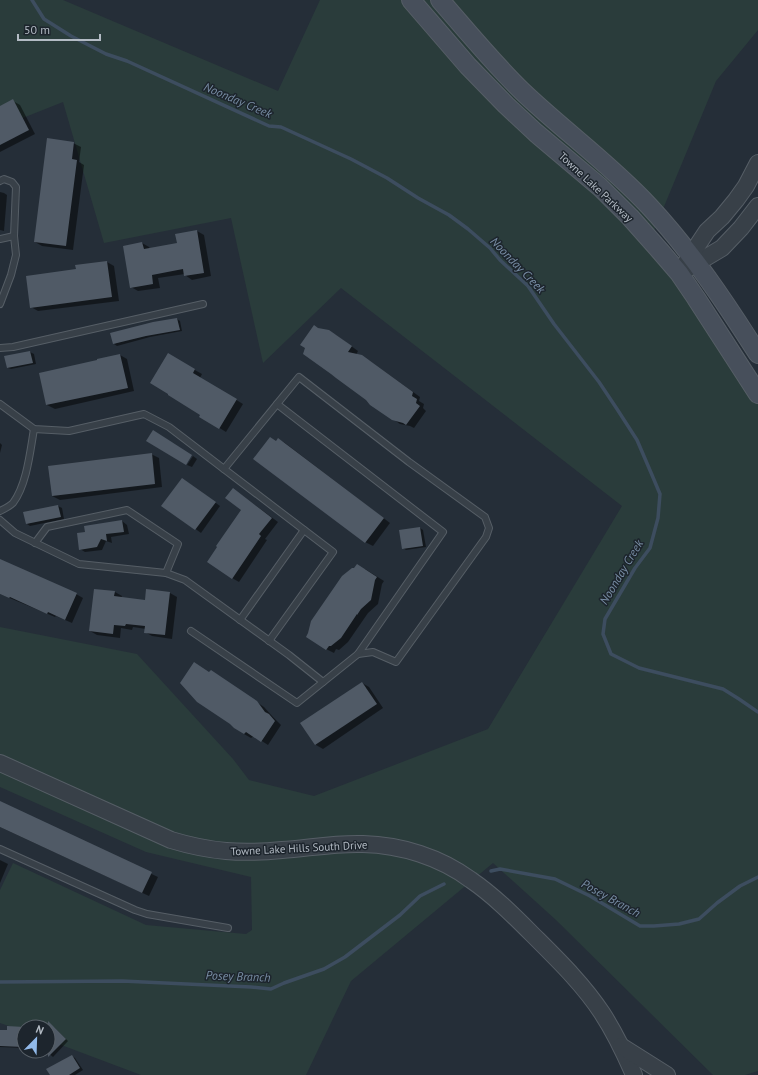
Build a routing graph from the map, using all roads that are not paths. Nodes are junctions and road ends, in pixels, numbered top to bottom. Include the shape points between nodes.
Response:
1 (411, 0) edge
2 (440, 0) edge
3 (758, 163) edge
4 (0, 181) edge
5 (758, 206) edge
6 (14, 236) junction
7 (0, 239) edge
8 (694, 259) junction
9 (679, 273) junction
10 (0, 304) edge
11 (203, 304) dead end
12 (755, 346) edge
13 (0, 348) edge
14 (758, 394) edge
15 (0, 404) edge
16 (277, 404) junction
17 (34, 429) junction
18 (224, 470) junction
19 (0, 511) edge
20 (0, 520) edge
21 (304, 530) junction
22 (35, 543) junction
23 (166, 573) junction
24 (240, 620) junction
25 (191, 631) dead end
26 (269, 641) junction
27 (358, 654) junction
28 (323, 682) junction
29 (0, 763) edge
30 (0, 849) edge
31 (228, 928) dead end
32 (620, 1044) junction
33 (624, 1075) edge
34 (634, 1075) edge
35 (667, 1075) edge

1 - 9 main road, Towne Lake Parkway via 487,86 600,187
2 - 8 main road, Towne Lake Parkway via 522,91 608,165 650,206
3 - 8 street via 736,200 707,232
4 - 6 lane via 4,179 12,182 16,187
5 - 8 street via 722,248
6 - 7 lane
6 - 10 lane via 16,255 12,275
8 - 9 street
8 - 12 main road, Towne Lake Parkway
9 - 14 main road, Towne Lake Parkway
11 - 13 lane
15 - 17 lane
16 - 18 lane
16 - 27 lane via 443,532
16 - 27 lane via 299,377 485,517 489,528 486,536 396,662 373,652
17 - 18 lane via 69,431 144,414 169,427
17 - 19 lane via 22,485 13,504
18 - 21 lane
20 - 22 lane via 15,533
21 - 24 lane
21 - 26 lane via 333,552
22 - 23 lane via 79,564
22 - 23 lane via 47,527 127,510 178,544
23 - 24 lane via 185,580
24 - 26 lane
25 - 28 lane via 297,703
26 - 28 lane
27 - 28 lane
29 - 32 street, Towne Lake Hills South Drive via 171,840 201,848 256,852 373,844 410,851 440,862 479,886 552,953 591,998
30 - 31 lane via 147,914
32 - 33 street
32 - 34 street, Towne Lake Hills South Drive
32 - 35 street

